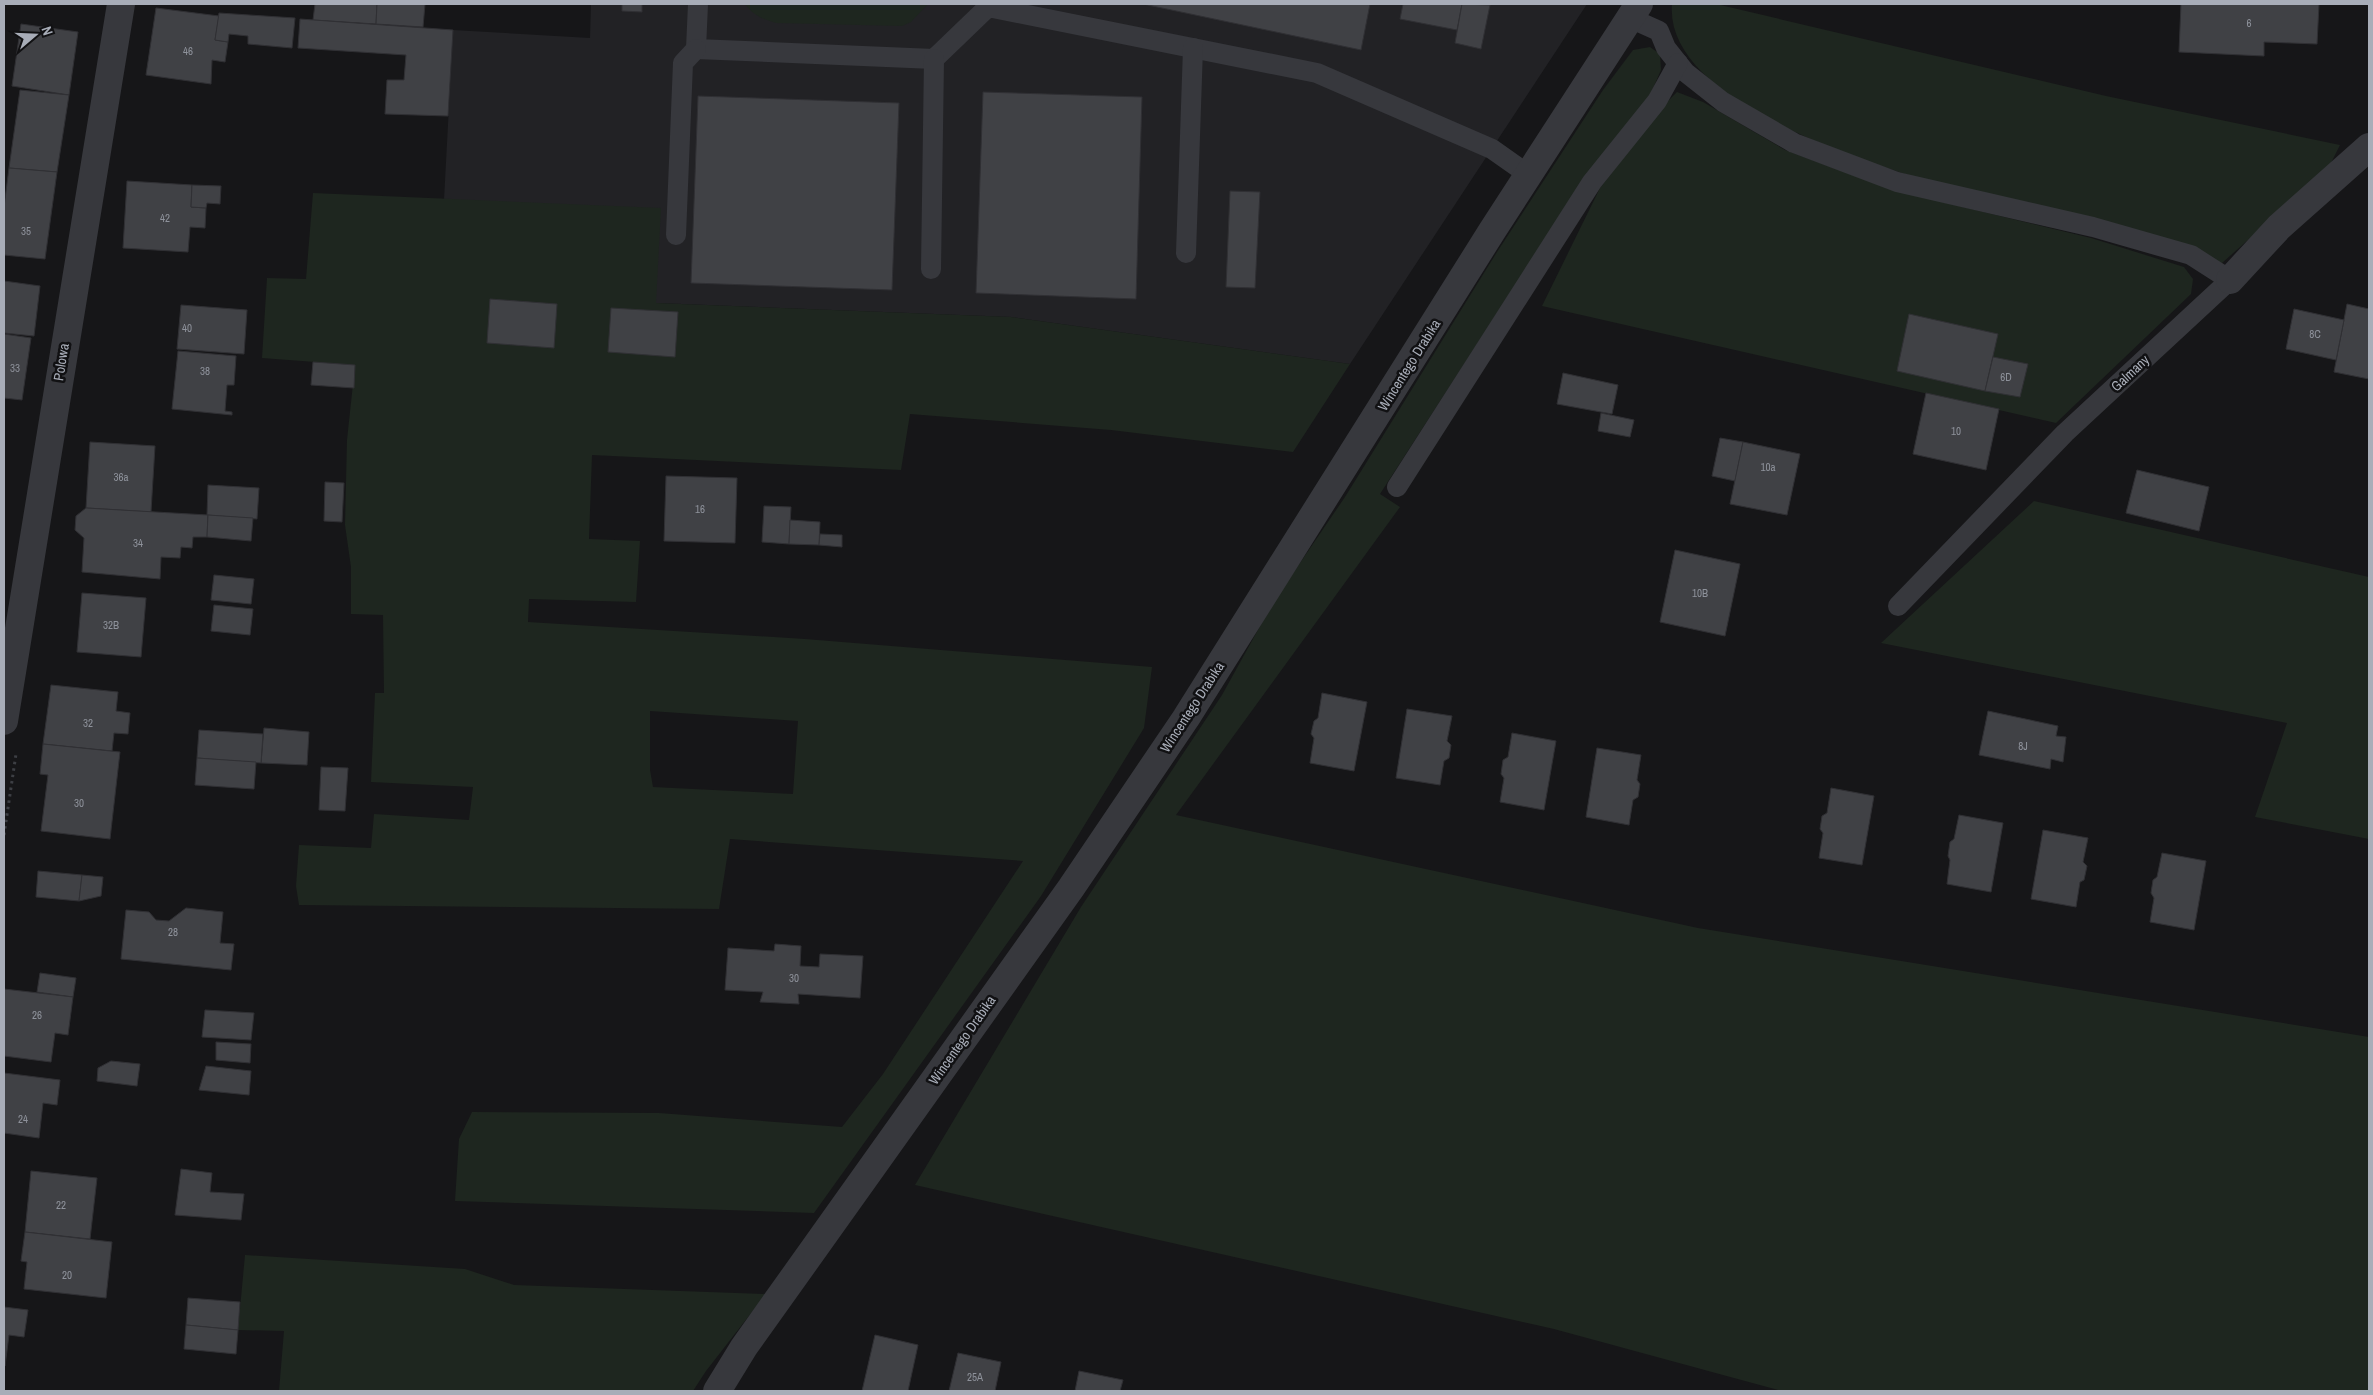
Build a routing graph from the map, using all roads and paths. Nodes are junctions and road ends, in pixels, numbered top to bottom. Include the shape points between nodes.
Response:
1 (120, 4) edge
2 (698, 4) edge
3 (988, 5) edge
4 (1635, 11) edge
5 (1193, 48) junction
6 (696, 49) junction
7 (934, 59) junction
8 (1678, 62) junction
9 (2369, 147) edge
10 (1528, 175) junction
11 (676, 235) dead end
12 (1186, 253) dead end
13 (932, 269) dead end
14 (2230, 280) junction
15 (1397, 487) dead end
16 (1898, 606) dead end
17 (10, 640) edge
18 (4, 721) edge
19 (717, 1391) edge

1 - 17 street, Polowa
2 - 6 lane
3 - 5 lane
3 - 7 lane
4 - 8 lane via 1659,31 1666,48
4 - 10 street, Wincentego Drabika
5 - 10 lane via 1317,73 1492,149
5 - 12 lane
6 - 7 lane
6 - 11 lane via 683,63
7 - 13 lane
8 - 14 lane via 1685,72 1723,102 1794,142 1897,182 2093,227 2191,255
8 - 15 lane via 1657,101 1592,182
9 - 14 street, Galmany via 2279,227
10 - 19 street, Wincentego Drabika via 1186,718 1071,888 744,1347
14 - 16 lane, Galmany via 2065,433
17 - 18 street, Polowa

